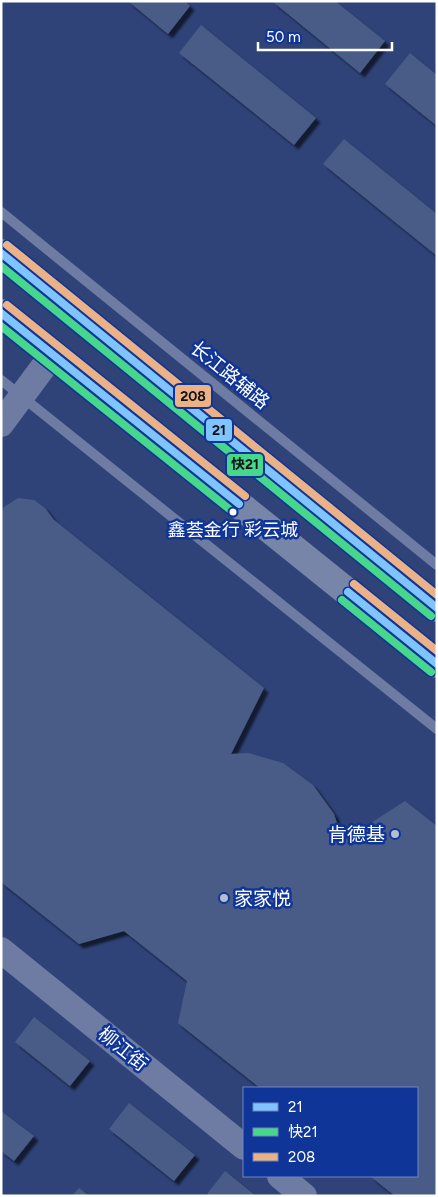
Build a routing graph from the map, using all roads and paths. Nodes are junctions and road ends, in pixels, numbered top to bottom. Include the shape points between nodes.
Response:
1 (1, 212) edge
2 (1, 253) edge
3 (1, 313) edge
4 (53, 354) junction
5 (1, 380) edge
6 (22, 398) junction
7 (1, 424) edge
8 (437, 565) edge
9 (437, 608) edge
10 (437, 664) edge
11 (437, 729) edge
12 (1, 950) edge
13 (243, 1146) edge
14 (281, 1177) edge
15 (304, 1196) edge

1 - 8 lane, 长江路辅路
2 - 9 main road
3 - 4 main road
4 - 6 street
4 - 10 main road
5 - 6 lane
6 - 7 street
6 - 11 lane
12 - 13 street, 柳江街
14 - 15 street

